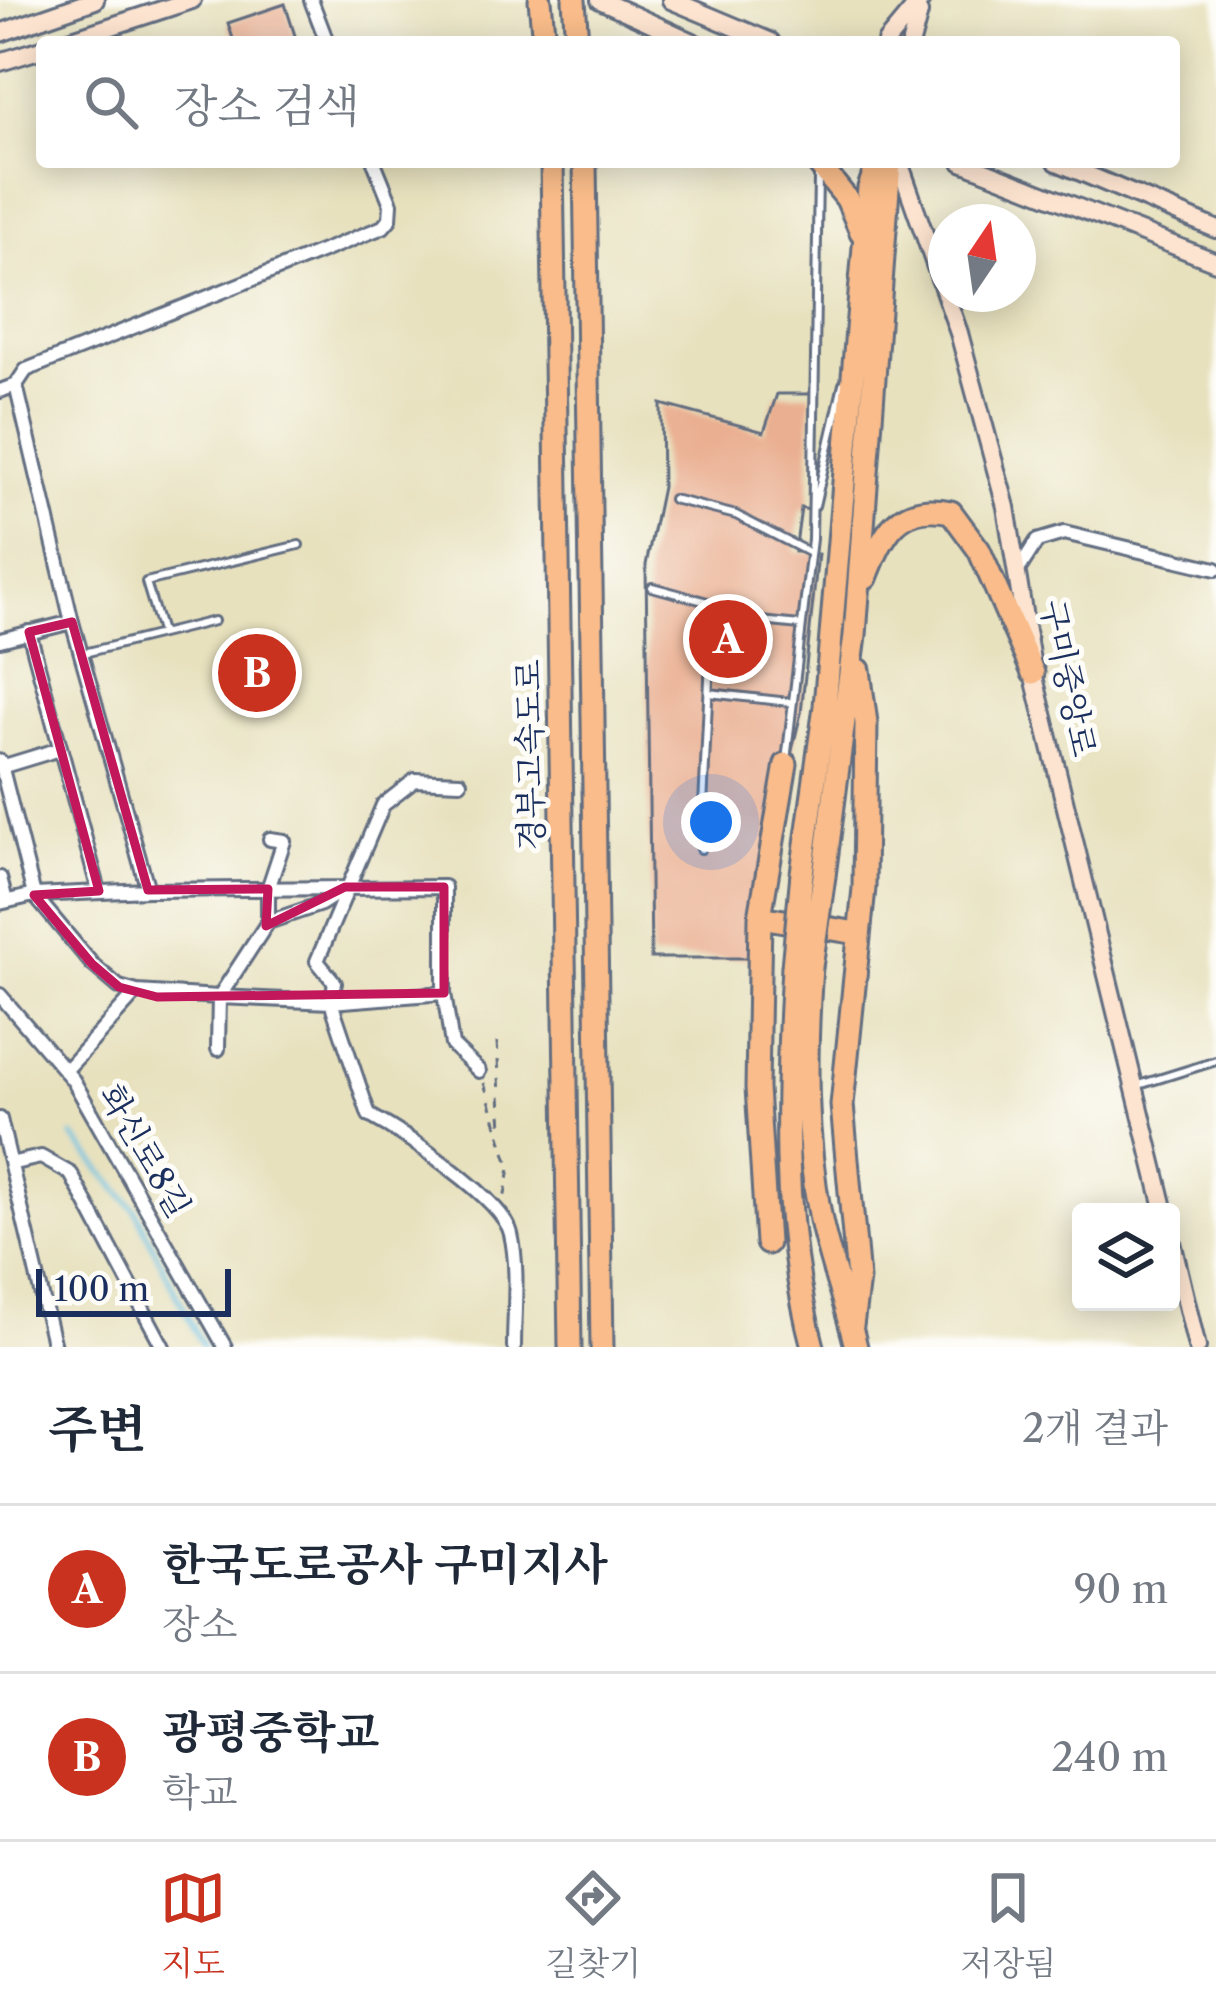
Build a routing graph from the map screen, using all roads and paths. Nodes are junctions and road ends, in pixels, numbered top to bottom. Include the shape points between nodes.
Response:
1 (95, 0) edge
2 (192, 0) edge
3 (311, 0) edge
4 (540, 0) edge
5 (574, 0) edge
6 (600, 0) edge
7 (671, 0) edge
8 (921, 0) edge
9 (643, 20) junction
10 (0, 33) edge
11 (81, 36) edge
12 (325, 36) edge
13 (543, 36) edge
14 (577, 36) edge
15 (666, 36) edge
16 (679, 36) edge
17 (757, 36) edge
18 (891, 36) edge
19 (912, 36) edge
20 (36, 51) edge
21 (0, 62) edge
22 (376, 168) edge
23 (552, 168) edge
24 (585, 168) edge
25 (818, 168) edge
26 (822, 168) edge
27 (884, 168) edge
28 (885, 168) edge
29 (886, 168) edge
30 (977, 168) edge
31 (1071, 168) edge
32 (1215, 228) edge
33 (864, 240) junction
34 (1216, 263) edge
35 (856, 322) junction
36 (16, 386) junction
37 (0, 392) edge
38 (674, 500) dead end
39 (812, 519) junction
40 (299, 545) dead end
41 (810, 553) junction
42 (1216, 567) edge
43 (1016, 573) junction
44 (652, 586) dead end
45 (857, 601) junction
46 (712, 616) junction
47 (214, 621) dead end
48 (72, 622) junction
49 (800, 625) junction
50 (29, 632) junction
51 (161, 632) junction
52 (855, 635) junction
53 (0, 640) edge
54 (80, 654) junction
55 (1033, 674) junction
56 (709, 693) junction
57 (790, 702) junction
58 (60, 749) junction
59 (1, 764) edge
60 (786, 764) joint
61 (460, 782) dead end
62 (270, 839) dead end
63 (701, 849) dead end
64 (813, 874) junction
65 (0, 878) edge
66 (345, 887) junction
67 (148, 890) junction
68 (268, 890) junction
69 (99, 891) junction
70 (34, 895) junction
71 (3, 902) edge
72 (760, 917) junction
73 (268, 922) junction
74 (857, 933) junction
75 (802, 967) junction
76 (137, 992) junction
77 (444, 993) junction
78 (0, 994) edge
79 (219, 997) junction
80 (331, 1002) junction
81 (497, 1042) dead end
82 (218, 1049) dead end
83 (1216, 1061) edge
84 (65, 1071) junction
85 (479, 1071) joint
86 (1135, 1087) junction
87 (0, 1118) edge
88 (502, 1142) junction
89 (14, 1163) junction
90 (1163, 1203) edge
91 (497, 1208) junction
92 (767, 1243) dead end
93 (1180, 1276) edge
94 (854, 1337) edge
95 (54, 1347) edge
96 (163, 1347) edge
97 (225, 1347) edge
98 (514, 1347) edge
99 (570, 1347) edge
100 (602, 1347) edge
101 (813, 1347) edge
102 (1197, 1347) edge

1 - 10 street
2 - 11 street
3 - 12 street
4 - 13 highway
5 - 14 highway
6 - 9 street
7 - 17 street
8 - 18 street
8 - 19 street
9 - 15 street
9 - 16 street
20 - 21 street
22 - 36 street via 392,211 382,227 26,370
23 - 99 highway, 경부고속도로
24 - 100 highway, 경부고속도로
25 - 39 lane
26 - 33 highway
27 - 33 highway
28 - 45 highway
29 - 43 street, 구미중앙로 via 959,333
30 - 34 street
31 - 32 street
33 - 35 highway
35 - 39 lane
35 - 64 highway
36 - 37 street
36 - 48 street
38 - 41 lane via 736,515
39 - 41 lane
40 - 51 lane via 146,583
41 - 49 lane
42 - 43 street via 1064,533 1037,542
43 - 55 street, 구미중앙로
44 - 46 lane via 711,603
45 - 52 highway
45 - 55 highway via 882,536 901,514 951,512 973,539
46 - 49 lane
46 - 56 lane
47 - 51 lane
48 - 50 street
48 - 54 street
49 - 57 lane
50 - 53 street
50 - 58 street
51 - 54 lane
52 - 64 highway
52 - 74 highway via 866,723
54 - 67 street
55 - 86 street, 구미중앙로
56 - 57 lane
56 - 63 lane
57 - 60 lane
58 - 59 street
58 - 69 street
59 - 70 street
60 - 72 highway
61 - 66 street via 415,780 383,805
62 - 68 street via 284,841
64 - 75 highway, bridge
65 - 71 street
66 - 68 street
66 - 73 street
66 - 77 street via 444,887
66 - 80 street via 317,961 335,982
67 - 68 street
67 - 69 street
68 - 73 street
69 - 70 street
70 - 71 street
70 - 76 street via 92,964
72 - 74 highway
72 - 92 highway via 757,1088
73 - 79 street
74 - 94 highway via 842,1105 858,1279
75 - 94 highway via 808,1136
75 - 101 highway via 785,1108 797,1262
76 - 79 street
76 - 84 street
77 - 80 street
77 - 85 street via 452,1045
78 - 84 street, 화신로8길
79 - 80 street
79 - 82 street
80 - 91 street via 369,1114 427,1147
81 - 88 path
83 - 86 lane
84 - 97 street, 화신로8길
85 - 88 path
86 - 90 street, 구미중앙로
87 - 89 street
88 - 91 path via 511,1186
89 - 95 street
89 - 96 street via 41,1157 71,1174
91 - 98 street via 511,1231
93 - 102 street

